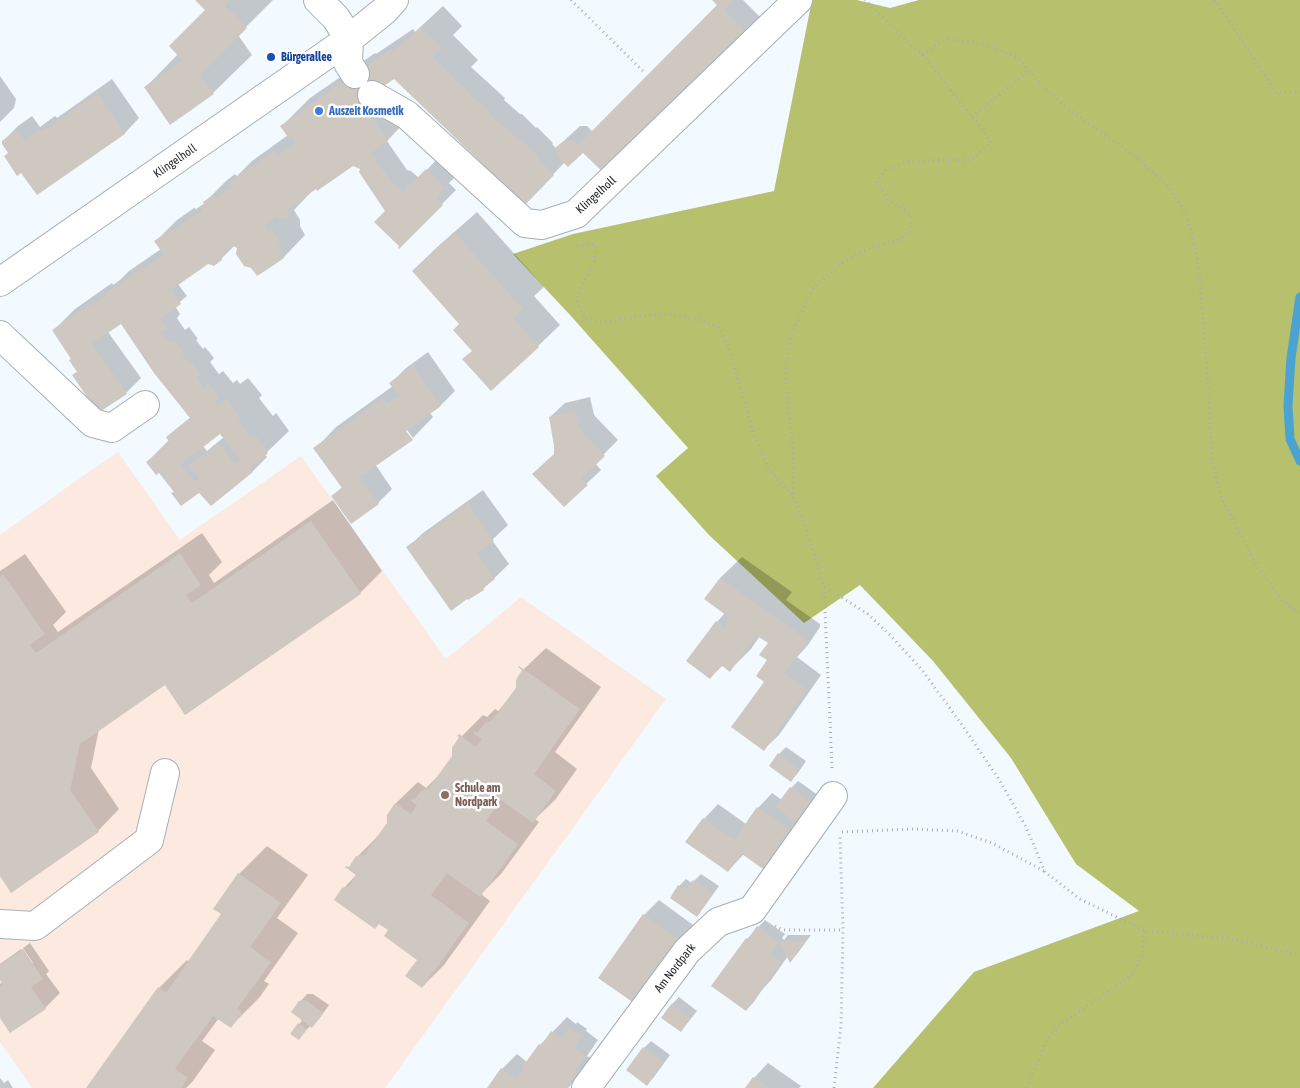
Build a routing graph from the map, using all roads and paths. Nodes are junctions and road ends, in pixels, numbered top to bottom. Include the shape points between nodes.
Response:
1 (318, 0) edge
2 (394, 0) edge
3 (571, 0) edge
4 (798, 0) edge
5 (865, 0) edge
6 (1215, 0) edge
7 (350, 39) junction
8 (922, 54) junction
9 (1029, 70) junction
10 (644, 72) dead end
11 (1300, 92) edge
12 (972, 117) junction
13 (570, 247) dead end
14 (0, 282) edge
15 (0, 335) edge
16 (145, 405) dead end
17 (793, 496) junction
18 (1300, 614) edge
19 (165, 773) dead end
20 (833, 796) dead end
21 (840, 832) dead end
22 (1045, 872) junction
23 (0, 924) edge
24 (774, 926) dead end
25 (843, 930) dead end
26 (1145, 931) junction
27 (1300, 955) edge
28 (586, 1088) edge
29 (1027, 1088) edge

1 - 7 street
2 - 7 street, Klingelholl
3 - 10 path
4 - 7 street, Klingelholl via 576,214 542,225 525,223 407,115 364,85 348,63
5 - 8 path
6 - 11 path via 1276,93
7 - 14 street, Klingelholl
8 - 9 path via 946,39 980,43 1018,58
8 - 12 path
9 - 12 path
9 - 18 path via 1065,106 1138,159 1167,186 1186,214 1194,238 1199,272 1212,461 1221,496 1258,566 1282,600
12 - 17 path via 991,143 971,160 904,162 884,171 876,182 888,200 910,214 912,230 898,240 870,248 843,262 812,289 791,336 784,372 793,453
13 - 17 path via 595,244 595,260 576,298 585,319 609,322 672,314 718,327 728,346 754,435 768,468
15 - 16 street via 93,423 112,428
17 - 22 path via 806,525 824,587 868,614 922,670 1000,781 1026,827
19 - 23 street via 149,840 35,926
20 - 28 street, Am Nordpark via 752,910 718,922 686,951
21 - 22 path via 957,831 992,843
22 - 26 path via 1080,899
24 - 25 path via 783,930
26 - 27 path via 1233,939
26 - 29 path via 1142,955 1133,974 1061,1024 1047,1039

